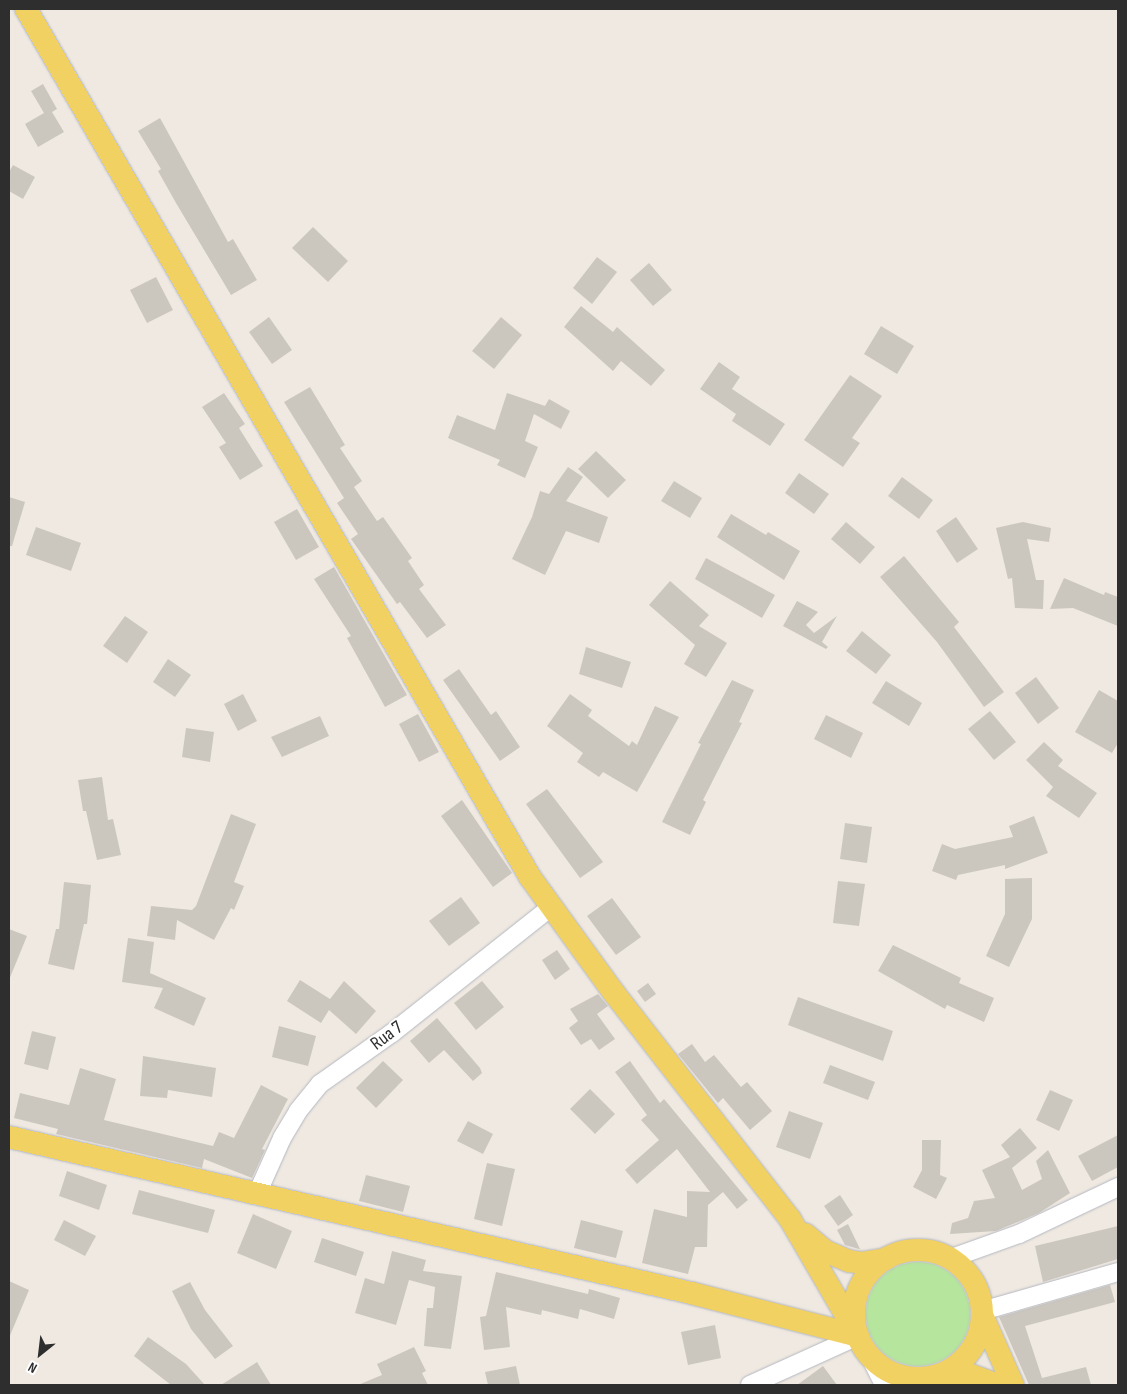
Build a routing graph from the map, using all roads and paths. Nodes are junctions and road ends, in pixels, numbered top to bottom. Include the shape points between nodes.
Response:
1 (26, 9) edge
2 (552, 906) junction
3 (9, 1137) edge
4 (1118, 1187) edge
5 (257, 1194) junction
6 (790, 1219) junction
7 (886, 1259) junction
8 (949, 1259) junction
9 (1118, 1272) edge
10 (982, 1312) junction
11 (858, 1336) junction
12 (870, 1357) junction
13 (922, 1380) edge
14 (750, 1385) edge
15 (884, 1385) edge
16 (999, 1385) edge
17 (1013, 1385) edge

1 - 2 main road via 426,702 530,877
2 - 5 street, Rua 7 via 392,1033 320,1084 286,1131
2 - 6 main road via 614,993
3 - 5 main road
4 - 8 street via 1019,1234
5 - 11 main road via 700,1295
6 - 7 main road via 811,1240 835,1256 861,1263
6 - 11 main road
7 - 8 main road via 922,1250
7 - 11 main road via 867,1275 857,1295 854,1322
8 - 10 main road via 971,1279
9 - 10 street
10 - 13 main road via 977,1339 970,1352 950,1370
10 - 17 main road
11 - 12 main road
11 - 14 street
12 - 13 main road via 895,1373
12 - 15 street
13 - 16 main road via 971,1375

